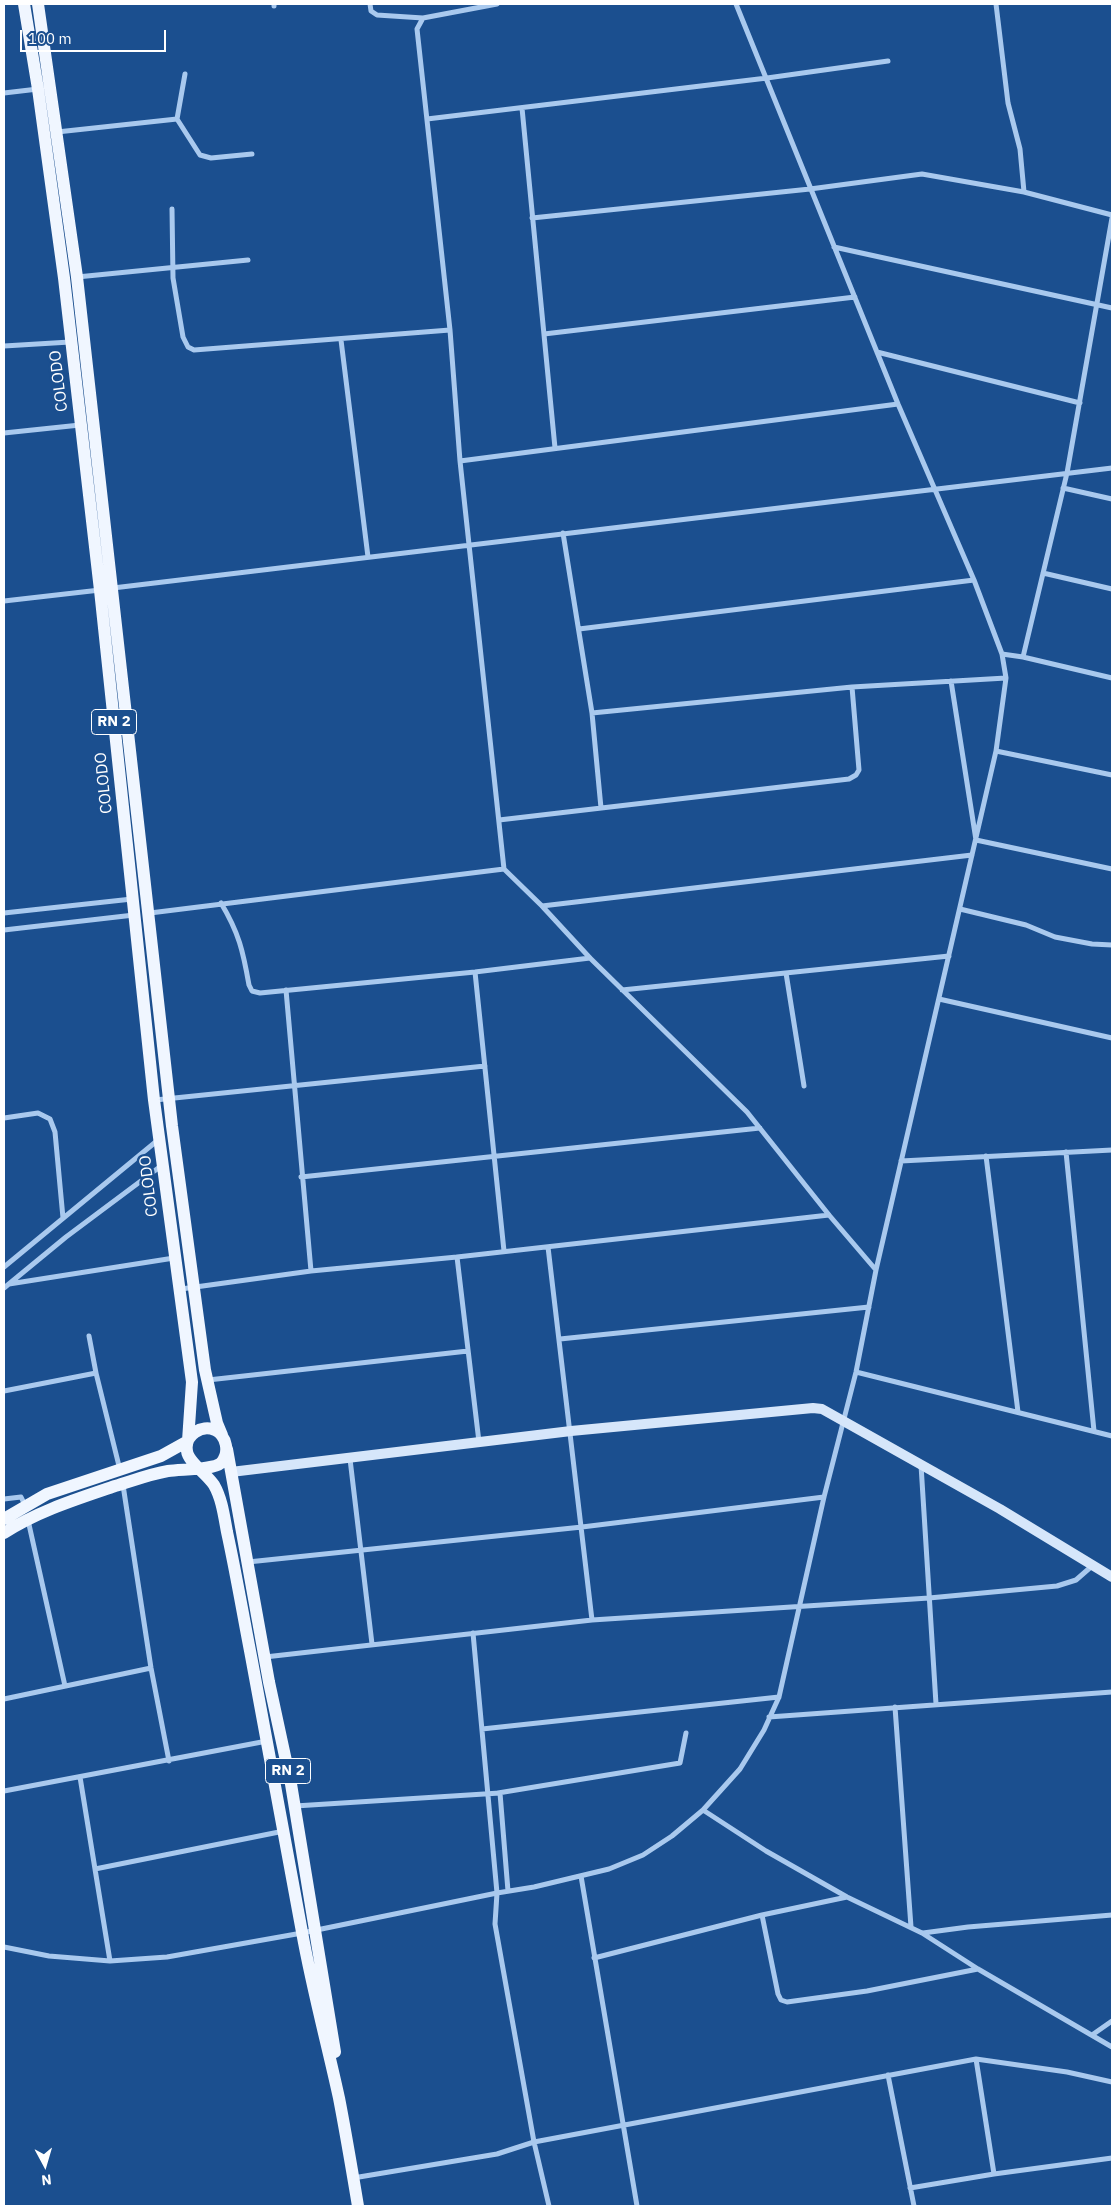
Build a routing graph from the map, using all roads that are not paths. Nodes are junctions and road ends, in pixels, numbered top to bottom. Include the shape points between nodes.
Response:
1 (24, 4) edge
2 (38, 4) edge
3 (370, 4) edge
4 (497, 4) edge
5 (736, 4) edge
6 (996, 4) edge
7 (423, 18) junction
8 (888, 61) dead end
9 (185, 74) dead end
10 (766, 78) junction
11 (38, 89) junction
12 (4, 93) edge
13 (522, 108) junction
14 (177, 119) junction
15 (427, 119) junction
16 (57, 132) junction
17 (252, 154) dead end
18 (810, 188) junction
19 (1024, 192) junction
20 (172, 209) dead end
21 (1112, 216) edge
22 (532, 218) junction
23 (834, 247) junction
24 (248, 260) dead end
25 (172, 268) junction
26 (77, 277) junction
27 (855, 297) junction
28 (1098, 304) junction
29 (1112, 308) edge
30 (450, 330) junction
31 (544, 334) junction
32 (341, 340) junction
33 (70, 342) junction
34 (4, 346) edge
35 (877, 352) junction
36 (1080, 403) junction
37 (898, 404) junction
38 (81, 425) junction
39 (4, 434) edge
40 (555, 448) junction
41 (460, 461) junction
42 (1112, 468) edge
43 (1067, 473) junction
44 (1063, 488) junction
45 (935, 489) junction
46 (1112, 499) edge
47 (563, 533) junction
48 (470, 544) junction
49 (368, 557) junction
50 (1043, 573) junction
51 (974, 580) junction
52 (1112, 588) edge
53 (106, 589) junction
54 (4, 601) edge
55 (579, 629) junction
56 (1002, 654) junction
57 (1023, 657) junction
58 (1006, 678) junction
59 (1112, 678) edge
60 (951, 681) junction
61 (852, 687) junction
62 (592, 713) junction
63 (996, 751) junction
64 (1112, 775) edge
65 (601, 808) junction
66 (499, 820) junction
67 (976, 840) junction
68 (972, 855) junction
69 (504, 869) junction
70 (1112, 869) edge
71 (132, 899) junction
72 (220, 903) junction
73 (542, 906) junction
74 (960, 909) junction
75 (4, 914) edge
76 (141, 914) junction
77 (4, 930) edge
78 (1112, 945) edge
79 (949, 956) junction
80 (590, 958) junction
81 (475, 972) junction
82 (786, 973) junction
83 (286, 990) junction
84 (622, 990) junction
85 (939, 999) junction
86 (1112, 1038) edge
87 (485, 1066) junction
88 (294, 1086) junction
89 (804, 1086) dead end
90 (170, 1099) junction
91 (154, 1100) junction
92 (4, 1118) edge
93 (760, 1128) junction
94 (160, 1138) junction
95 (1112, 1150) edge
96 (1066, 1152) junction
97 (986, 1156) junction
98 (494, 1158) junction
99 (901, 1160) junction
100 (163, 1164) junction
101 (301, 1178) junction
102 (829, 1215) junction
103 (63, 1218) junction
104 (548, 1247) junction
105 (504, 1251) junction
106 (457, 1257) junction
107 (174, 1258) junction
108 (4, 1267) edge
109 (876, 1270) junction
110 (310, 1271) junction
111 (6, 1286) edge
112 (195, 1287) junction
113 (180, 1289) junction
114 (869, 1307) junction
115 (89, 1336) dead end
116 (560, 1339) junction
117 (468, 1351) junction
118 (856, 1372) junction
119 (96, 1373) junction
120 (208, 1380) junction
121 (4, 1391) edge
122 (1018, 1412) junction
123 (844, 1420) junction
124 (571, 1431) junction
125 (1094, 1431) junction
126 (1112, 1436) edge
127 (225, 1440) junction
128 (188, 1441) junction
129 (479, 1442) junction
130 (350, 1459) junction
131 (921, 1464) junction
132 (200, 1467) junction
133 (120, 1470) junction
134 (231, 1472) junction
135 (122, 1484) junction
136 (824, 1497) junction
137 (4, 1499) edge
138 (25, 1506) junction
139 (4, 1519) edge
140 (28, 1519) junction
141 (582, 1527) junction
142 (4, 1533) edge
143 (361, 1551) junction
144 (246, 1562) junction
145 (1092, 1566) junction
146 (1112, 1577) edge
147 (929, 1598) junction
148 (800, 1605) junction
149 (592, 1620) junction
150 (473, 1633) junction
151 (372, 1644) junction
152 (265, 1657) junction
153 (151, 1668) junction
154 (65, 1686) junction
155 (1112, 1692) edge
156 (779, 1697) junction
157 (4, 1699) edge
158 (936, 1704) junction
159 (895, 1707) junction
160 (769, 1717) junction
161 (482, 1729) junction
162 (686, 1733) dead end
163 (268, 1741) junction
164 (168, 1761) junction
165 (80, 1777) junction
166 (4, 1791) edge
167 (488, 1794) junction
168 (294, 1806) junction
169 (703, 1810) junction
170 (284, 1831) junction
171 (95, 1869) junction
172 (581, 1876) junction
173 (508, 1891) junction
174 (496, 1893) junction
175 (847, 1897) junction
176 (762, 1915) junction
177 (1112, 1915) edge
178 (912, 1927) junction
179 (308, 1931) junction
180 (922, 1933) junction
181 (4, 1948) edge
182 (594, 1958) junction
183 (110, 1961) junction
184 (978, 1969) junction
185 (1112, 2021) edge
186 (1092, 2035) junction
187 (1112, 2047) edge
188 (976, 2059) junction
189 (888, 2075) junction
190 (1112, 2082) edge
191 (622, 2126) junction
192 (534, 2142) junction
193 (1112, 2158) edge
194 (994, 2174) junction
195 (353, 2178) junction
196 (910, 2188) junction
197 (358, 2206) edge
198 (549, 2206) edge
199 (637, 2206) edge
200 (914, 2206) edge

1 - 11 main road, COLODO / RN 2
2 - 16 main road, COLODO / RN 2
3 - 7 street via 371,11 377,15
4 - 7 street
5 - 10 street
6 - 19 street via 1008,103 1020,148
7 - 15 street via 417,29
8 - 10 street
9 - 14 street
10 - 13 street
10 - 18 street
11 - 12 street
11 - 33 main road, COLODO / RN 2
13 - 15 street
13 - 22 street
14 - 16 street
14 - 17 street via 200,154 212,158
15 - 30 street
16 - 26 main road, COLODO / RN 2
18 - 19 street via 922,174
18 - 22 street
18 - 23 street
19 - 21 street
20 - 25 street
21 - 28 street
22 - 31 street
23 - 27 street
23 - 28 street
24 - 25 street
25 - 26 street
25 - 32 street via 183,337 188,347 194,350
26 - 53 main road, COLODO / RN 2
27 - 31 street
27 - 35 street
28 - 29 street
28 - 36 street
30 - 32 street
30 - 41 street
31 - 40 street
32 - 49 street
33 - 34 street
33 - 38 main road, COLODO / RN 2
35 - 36 street
35 - 37 street
36 - 43 street
37 - 40 street
37 - 45 street
38 - 39 street
38 - 53 main road, COLODO / RN 2
40 - 41 street
41 - 48 street
42 - 43 street
43 - 44 street
43 - 45 street
44 - 46 street
44 - 50 street
45 - 47 street
45 - 51 street
47 - 48 street
47 - 55 street
48 - 49 street
48 - 66 street
49 - 53 street
50 - 52 street
50 - 57 street
51 - 55 street
51 - 56 street
53 - 54 street
53 - 71 main road, COLODO / RN 2
53 - 76 main road, COLODO / RN 2
55 - 62 street
56 - 57 street
56 - 58 street
57 - 59 street
58 - 60 street
58 - 63 street
60 - 61 street
60 - 67 street
61 - 62 street
61 - 65 street via 859,770 849,779
62 - 65 street
63 - 64 street
63 - 67 street
65 - 66 street
66 - 69 street
67 - 68 street
67 - 70 street
68 - 73 street
68 - 74 street
69 - 72 street
69 - 73 street
71 - 75 street
71 - 76 main road, COLODO / RN 2
72 - 76 street
72 - 83 street via 238,934 252,991
73 - 80 street
74 - 78 street via 1026,925 1055,937
74 - 79 street
76 - 77 street
76 - 90 main road, COLODO / RN 2
76 - 91 main road, COLODO / RN 2
79 - 82 street
79 - 85 street
80 - 81 street
80 - 84 street
81 - 83 street
81 - 87 street
82 - 84 street
82 - 89 street
83 - 88 street
84 - 93 street
85 - 86 street
85 - 99 street
87 - 88 street
87 - 98 street
88 - 90 street
88 - 101 street
90 - 91 street
90 - 112 main road, COLODO / RN 2
91 - 94 main road, COLODO / RN 2
92 - 103 street via 38,1113 50,1119 55,1132
93 - 98 street
93 - 102 street
94 - 100 main road, COLODO / RN 2
94 - 103 street
95 - 96 street
96 - 97 street
96 - 125 street
97 - 99 street
97 - 122 street
98 - 101 street
98 - 105 street
99 - 109 street
100 - 107 main road, COLODO / RN 2
100 - 111 street
101 - 110 street
102 - 104 street
102 - 109 street
103 - 108 street
104 - 105 street
104 - 116 street
105 - 106 street
106 - 110 street
106 - 117 street
107 - 111 street
107 - 113 main road, COLODO / RN 2
109 - 114 street
110 - 112 street
112 - 113 street
112 - 120 main road, COLODO / RN 2
113 - 128 main road, COLODO / RN 2 via 192,1382
114 - 116 street
114 - 118 street
115 - 119 street
116 - 124 street
117 - 120 street
117 - 129 street
118 - 122 street
118 - 123 street
119 - 121 street
119 - 133 street
120 - 127 main road, COLODO / RN 2 via 217,1423
122 - 125 street
123 - 124 main road via 813,1408
123 - 131 main road
123 - 136 street
124 - 129 main road
124 - 141 street
125 - 126 street
127 - 128 main road via 214,1429 203,1428 194,1432
127 - 132 main road via 226,1455 220,1464
127 - 134 main road, RN 2
128 - 132 main road via 186,1452
128 - 133 main road via 161,1456
129 - 130 main road
130 - 134 main road
130 - 143 street
131 - 145 main road
131 - 147 street
132 - 135 main road via 160,1472
132 - 163 main road, RN 2 via 220,1496
133 - 138 main road via 63,1488
134 - 144 main road, RN 2
135 - 140 main road
135 - 153 street
136 - 141 street
136 - 148 street
137 - 138 street via 21,1497
138 - 139 main road
140 - 142 main road
140 - 154 street
141 - 143 street
141 - 149 street
143 - 144 street
143 - 151 street
144 - 152 main road, RN 2
145 - 146 main road
145 - 147 street via 1068,1584
147 - 148 street
147 - 158 street
148 - 149 street
148 - 156 street
149 - 150 street
150 - 151 street
150 - 161 street
151 - 152 street
152 - 168 main road, RN 2
153 - 154 street
153 - 164 street
154 - 157 street
155 - 158 street
156 - 160 street
156 - 161 street
158 - 159 street
159 - 160 street
159 - 178 street
160 - 169 street via 740,1769
161 - 167 street
162 - 167 street via 680,1763
163 - 164 street
163 - 170 main road, RN 2
164 - 165 street
165 - 166 street
165 - 171 street
167 - 168 street
167 - 173 street via 500,1793
167 - 174 street
168 - 179 main road, RN 2
169 - 172 street via 672,1836 642,1855
169 - 175 street via 766,1851
170 - 171 street
170 - 179 main road, RN 2
171 - 183 street
172 - 173 street
172 - 182 street
173 - 174 street
174 - 179 street
174 - 192 street via 495,1924
175 - 176 street
175 - 178 street
176 - 182 street
176 - 184 street via 778,1994 787,2002 867,1991
177 - 180 street
178 - 180 street
179 - 183 street via 167,1956
179 - 195 main road, RN 2 via 333,2034 339,2099
180 - 184 street
181 - 183 street
182 - 191 street
184 - 186 street
185 - 186 street
186 - 187 street
188 - 189 street
188 - 190 street
188 - 194 street
189 - 191 street
189 - 196 street
191 - 192 street
191 - 199 street
192 - 195 street via 497,2154
192 - 198 street
193 - 194 street
194 - 196 street
195 - 197 main road, RN 2
196 - 200 street

